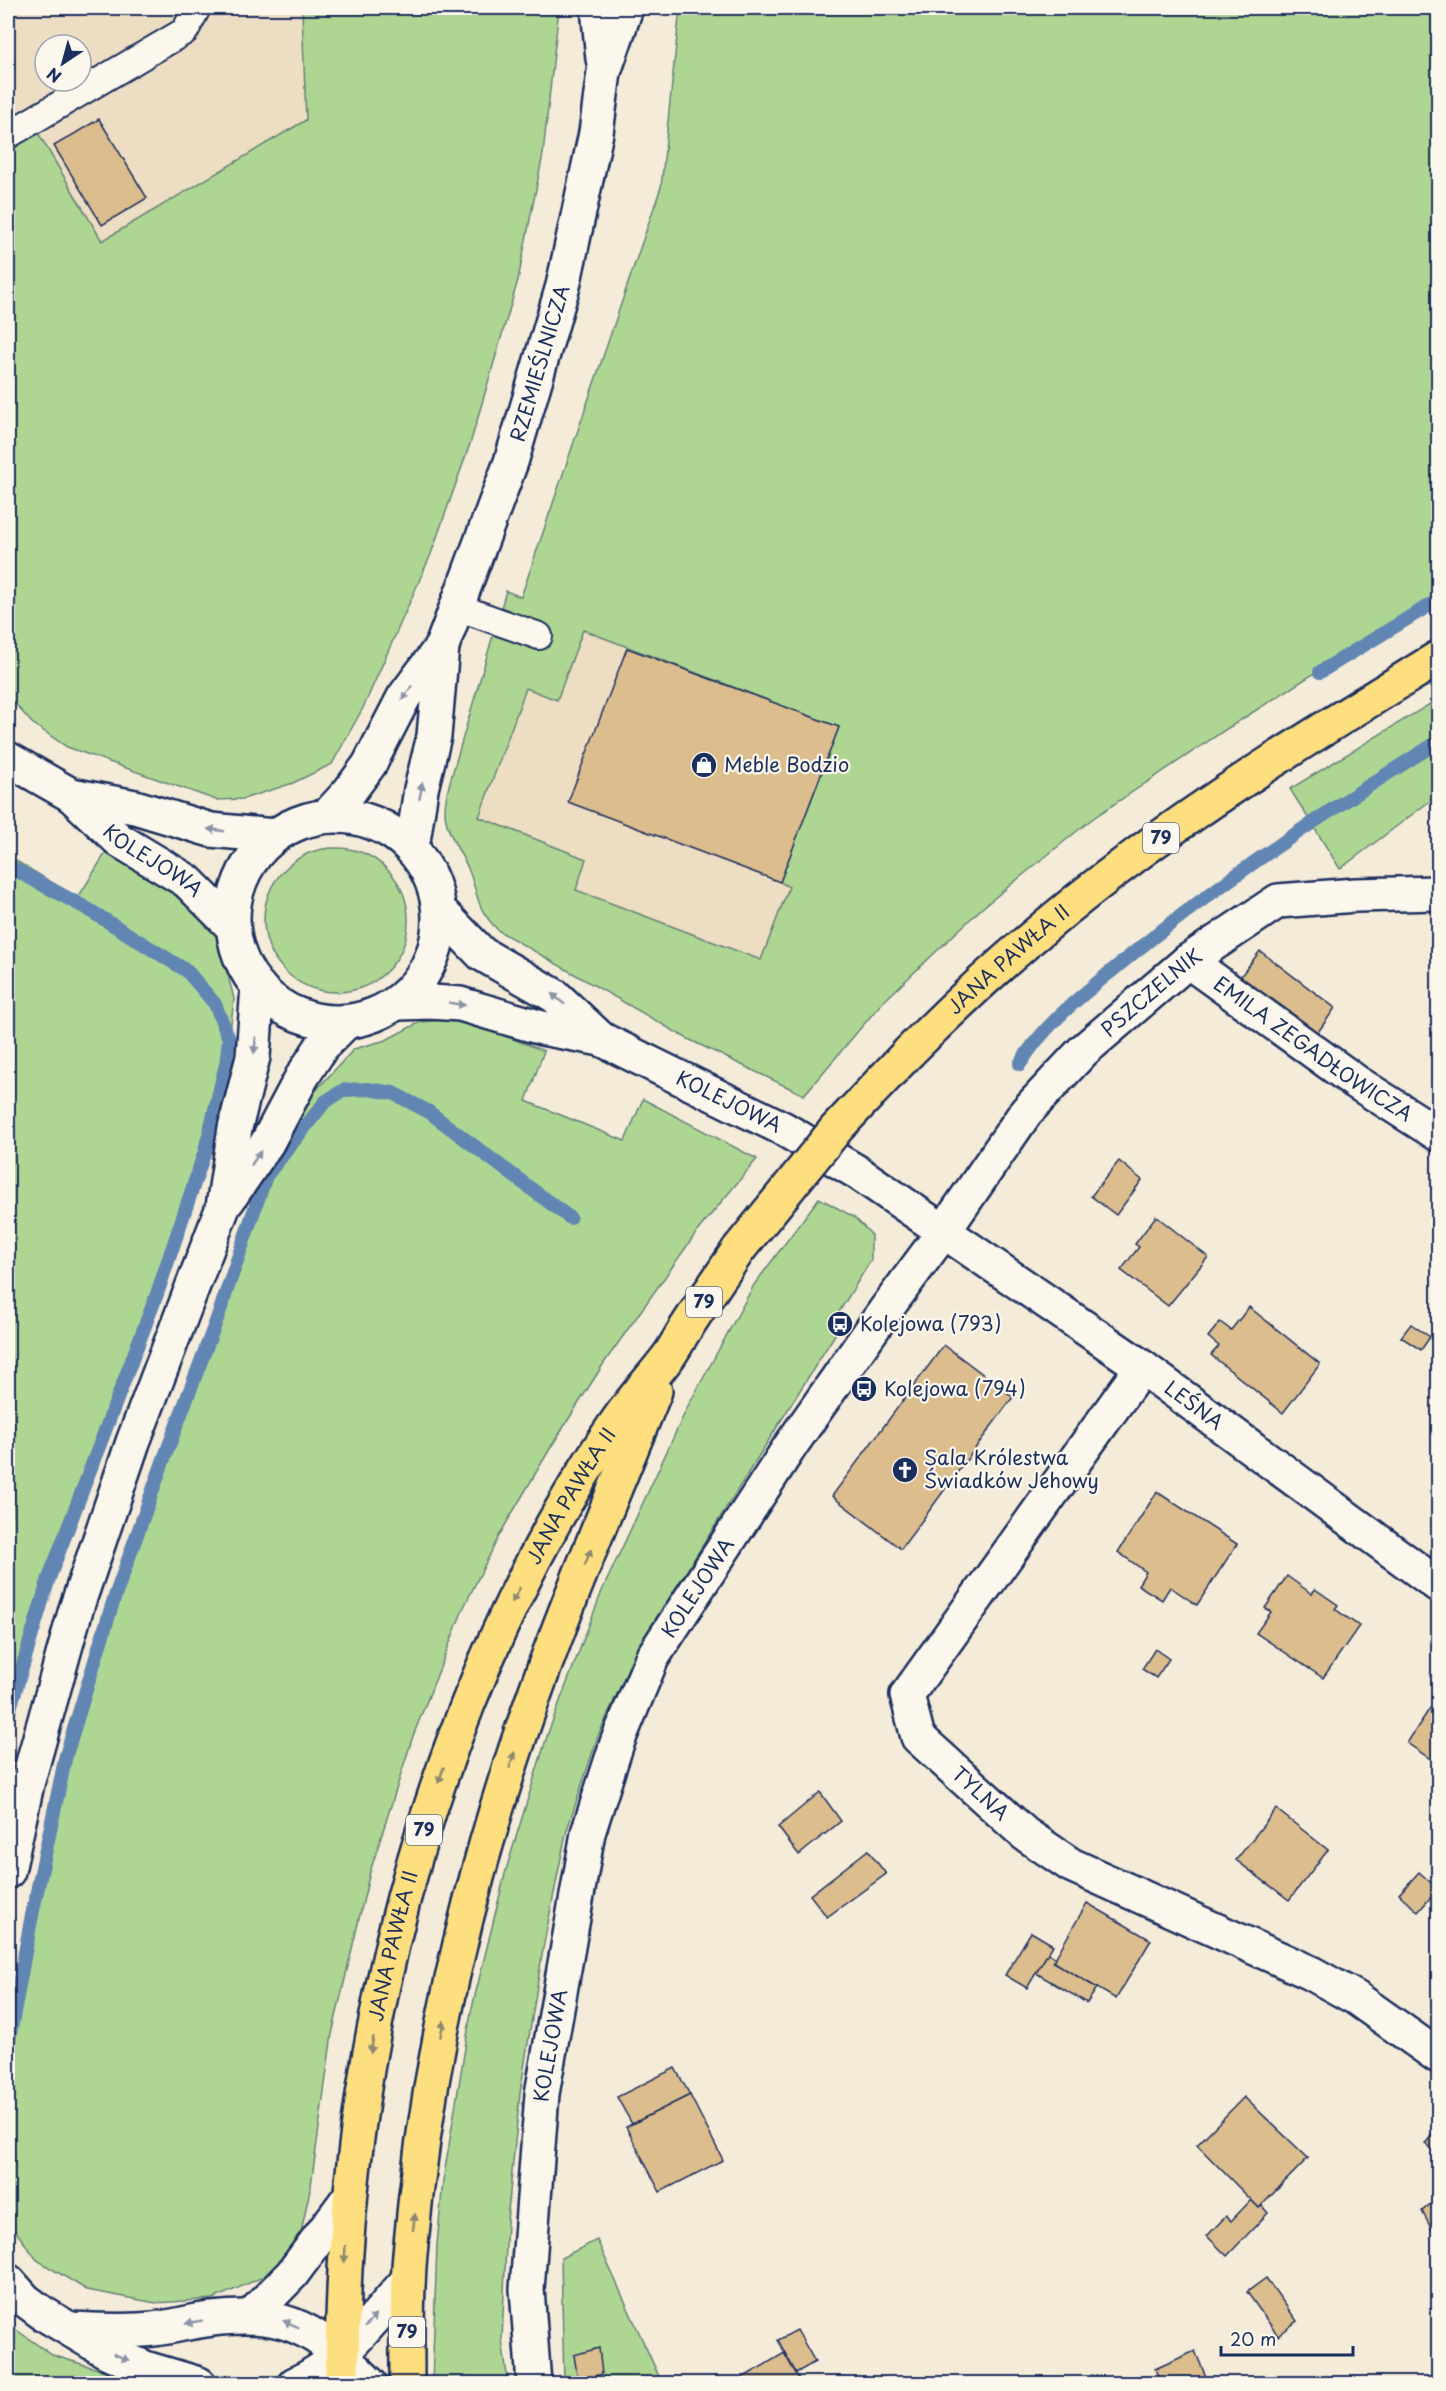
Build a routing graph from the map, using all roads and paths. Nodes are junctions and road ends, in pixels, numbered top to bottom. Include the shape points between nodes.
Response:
1 (197, 8) edge
2 (598, 8) edge
3 (626, 8) edge
4 (604, 72) junction
5 (8, 135) edge
6 (457, 607) junction
7 (539, 636) dead end
8 (442, 646) junction
9 (1438, 658) edge
10 (8, 759) edge
11 (71, 795) junction
12 (327, 816) junction
13 (274, 836) junction
14 (412, 848) junction
15 (1438, 893) edge
16 (440, 911) junction
17 (233, 927) junction
18 (1188, 962) junction
19 (258, 986) junction
20 (398, 1003) junction
21 (346, 1022) junction
22 (601, 1038) junction
23 (1438, 1134) edge
24 (223, 1207) junction
25 (944, 1231) junction
26 (669, 1356) junction
27 (1142, 1367) junction
28 (1438, 1585) edge
29 (8, 1871) edge
30 (1438, 2056) edge
31 (350, 2196) junction
32 (408, 2280) junction
33 (8, 2281) edge
34 (252, 2315) junction
35 (70, 2329) junction
36 (342, 2369) edge
37 (200, 2384) edge
38 (295, 2384) edge
39 (370, 2384) edge
40 (407, 2384) edge
41 (534, 2384) edge

1 - 5 lane via 185,31
2 - 4 street, RZEMIEŚLNICZA
3 - 4 street, RZEMIEŚLNICZA
4 - 6 street, RZEMIEŚLNICZA via 596,133 563,286 512,462
6 - 7 lane
6 - 8 street, RZEMIEŚLNICZA
8 -> 12 street, RZEMIEŚLNICZA via 404,697 369,765
14 -> 8 street, RZEMIEŚLNICZA via 434,736
9 - 26 main road, JANA PAWŁA II / 79, bridge via 1246,778 1138,854 1011,956 909,1052 837,1128 739,1249
10 - 11 street, KOLEJOWA
13 -> 11 street, KOLEJOWA via 211,830 135,807
11 - 17 street, KOLEJOWA via 119,840 187,881
12 - 13 street via 286,827
12 - 14 street via 351,816 384,827
13 - 17 street via 260,848 241,876 232,909
14 - 16 street via 431,878
15 - 18 street, PSZCZELNIK via 1278,901
16 - 20 street via 437,946 422,978
22 -> 16 street, KOLEJOWA via 555,996 482,954
17 - 19 street via 234,942 247,974
18 - 23 street, EMILA ZEGADŁOWICZA via 1356,1082
18 - 25 street, PSZCZELNIK via 1083,1051 1026,1112
19 - 21 street via 269,999 298,1016
19 -> 24 street via 253,1057 235,1128
20 - 21 street via 367,1018
20 -> 22 street, KOLEJOWA via 460,1004 542,1028
24 -> 21 street via 267,1143 322,1046
22 - 25 street, KOLEJOWA via 782,1128 857,1172
24 - 29 street via 124,1464 76,1609 32,1765
25 - 27 street, LEŚNA
25 - 41 street, KOLEJOWA via 791,1445 652,1658 617,1743 588,1833 542,2094 527,2289
26 -> 31 main road, JANA PAWŁA II / 79 via 628,1406 569,1497 509,1609 474,1686 440,1776 389,1958 371,2046
32 -> 26 main road, JANA PAWŁA II / 79 via 433,2073 461,1935 515,1749
27 - 28 street, LEŚNA
27 - 30 street, TYLNA via 907,1695 918,1737 1025,1834 1071,1865 1311,1973 1356,1998
31 - 34 street via 292,2274
31 -> 36 main road, JANA PAWŁA II / 79
36 -> 32 street
32 - 40 main road, JANA PAWŁA II / 79
33 - 35 street via 25,2300
34 -> 35 street via 152,2330
36 -> 34 street via 315,2334 282,2320
35 -> 37 street via 136,2364
36 - 38 street
36 - 39 street

